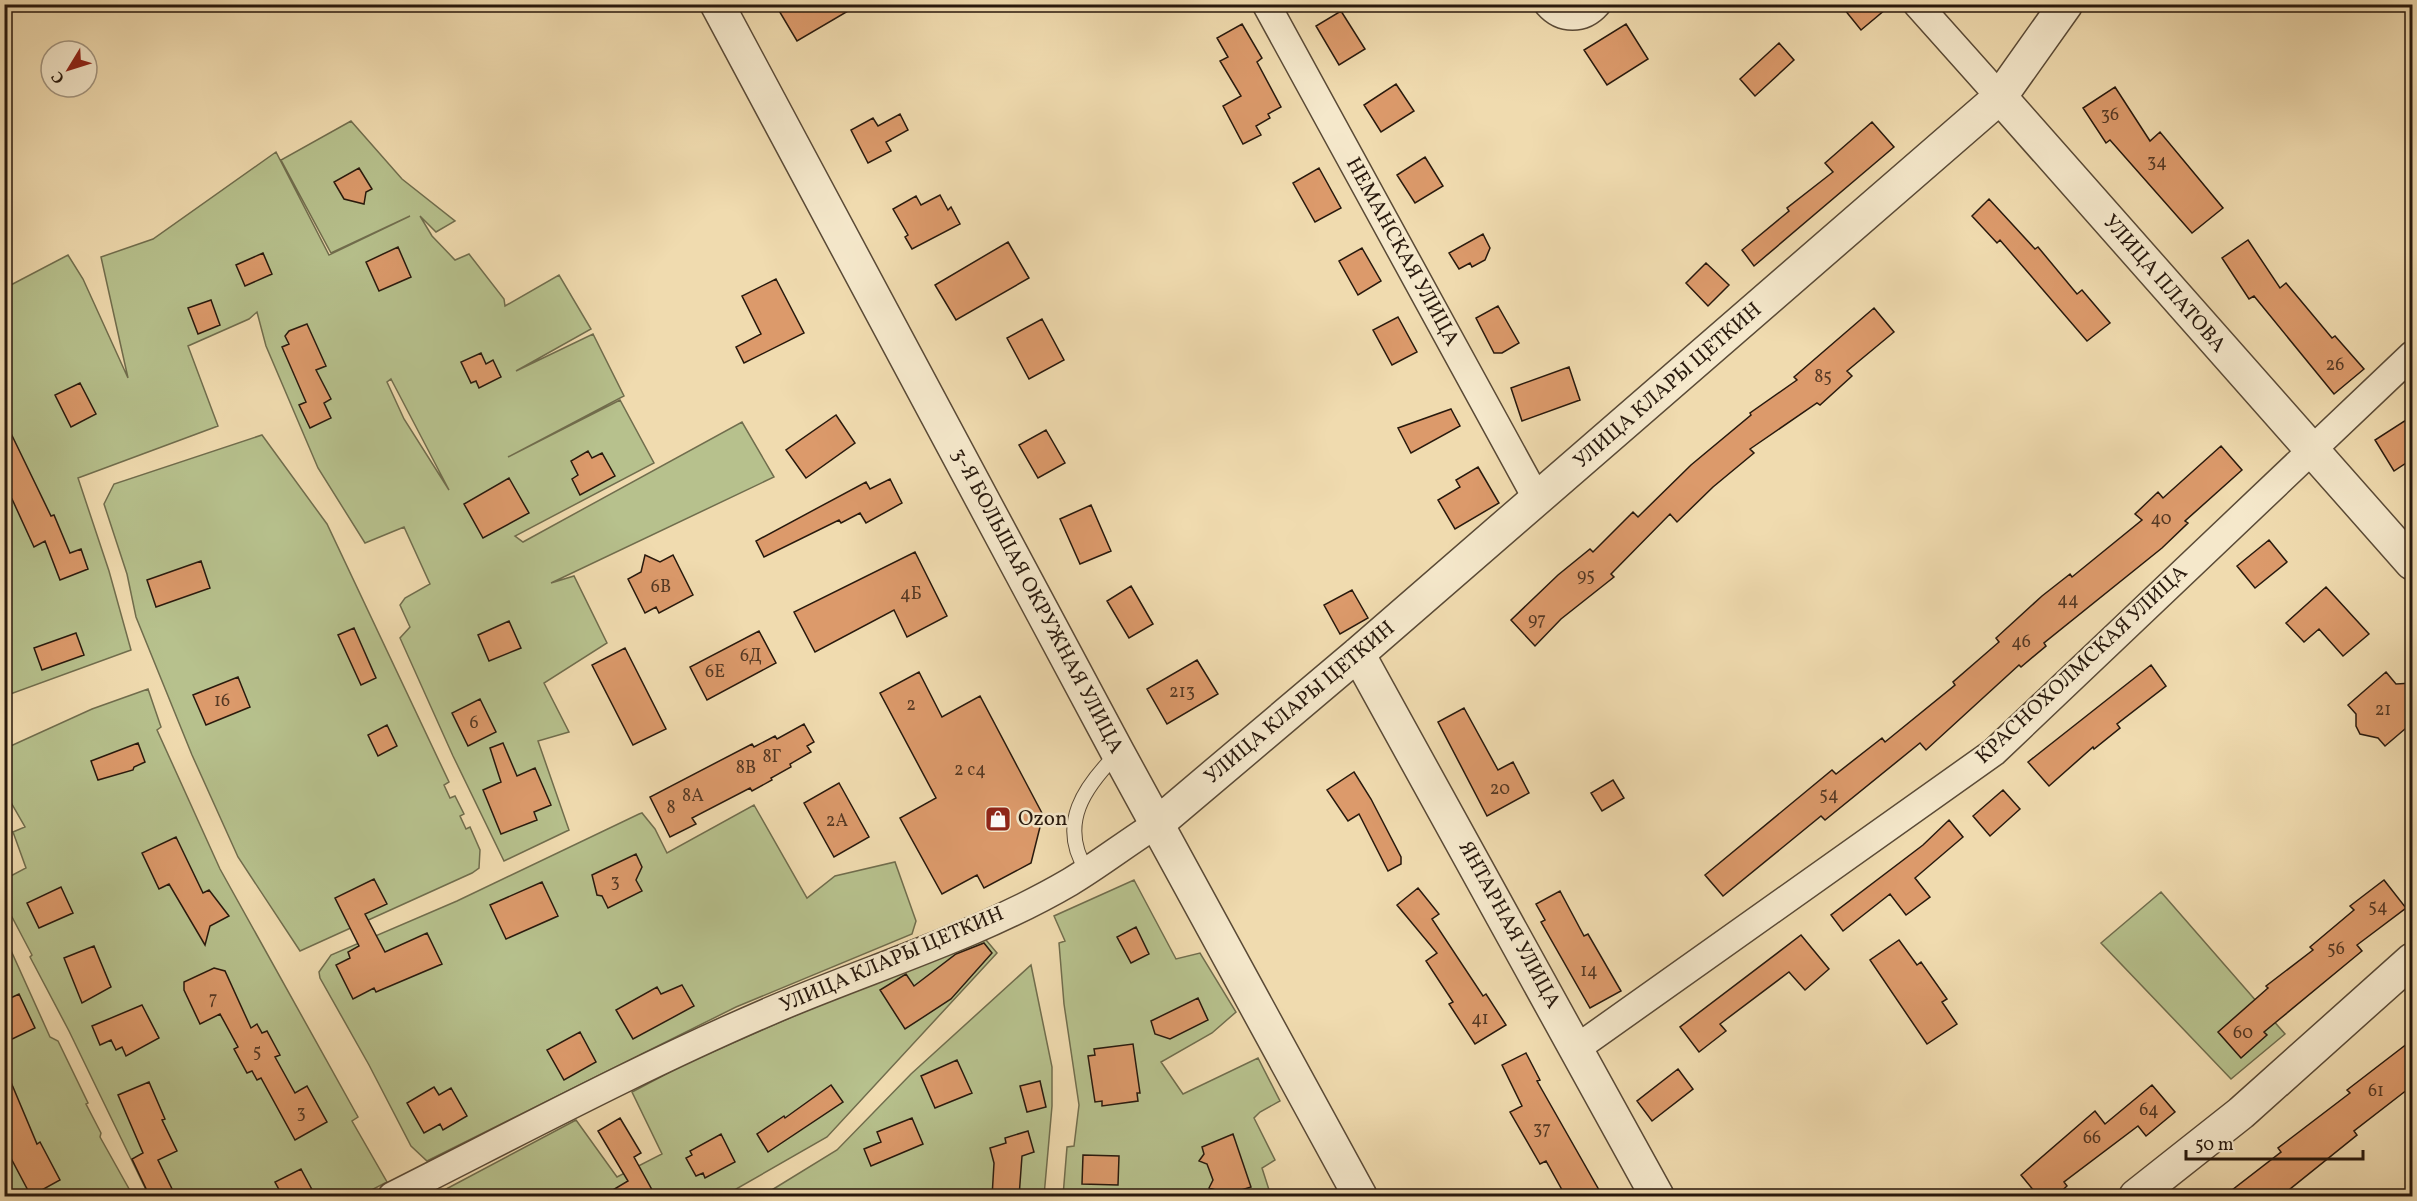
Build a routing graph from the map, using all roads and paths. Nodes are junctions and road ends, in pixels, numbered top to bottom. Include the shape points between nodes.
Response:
1 (717, 4) edge
2 (1266, 4) edge
3 (1548, 4) edge
4 (1597, 4) edge
5 (1917, 4) edge
6 (2066, 4) edge
7 (2000, 97) junction
8 (2412, 355) edge
9 (2312, 451) junction
10 (1538, 499) junction
11 (2412, 563) edge
12 (1358, 654) junction
13 (1118, 753) junction
14 (1157, 824) junction
15 (1087, 871) junction
16 (2412, 960) edge
17 (1577, 1048) junction
18 (392, 1197) edge
19 (1360, 1197) edge
20 (1658, 1197) edge
21 (2136, 1197) edge

1 - 13 street, 3-Я БОЛЬШАЯ ОКРУЖНАЯ УЛИЦА
2 - 10 street, НЕМАНСКАЯ УЛИЦА
3 - 4 street via 1565,16 1575,17
5 - 7 street, УЛИЦА ПЛАТОВА
6 - 7 street, УЛИЦА КЛАРЫ ЦЕТКИН
7 - 9 street, УЛИЦА ПЛАТОВА
7 - 10 street, УЛИЦА КЛАРЫ ЦЕТКИН
8 - 9 street, КРАСНОХОЛМСКАЯ УЛИЦА
9 - 11 street, УЛИЦА ПЛАТОВА
9 - 17 street, КРАСНОХОЛМСКАЯ УЛИЦА via 1994,752
10 - 12 street, УЛИЦА КЛАРЫ ЦЕТКИН
12 - 14 street, УЛИЦА КЛАРЫ ЦЕТКИН
12 - 17 street, ЯНТАРНАЯ УЛИЦА
13 - 14 street, 3-Я БОЛЬШАЯ ОКРУЖНАЯ УЛИЦА
13 - 15 lane via 1092,779 1075,815 1077,856
14 - 15 street, УЛИЦА КЛАРЫ ЦЕТКИН
14 - 19 street, 3-Я БОЛЬШАЯ ОКРУЖНАЯ УЛИЦА
15 - 18 street, УЛИЦА КЛАРЫ ЦЕТКИН via 919,952 770,1011
16 - 21 street via 2241,1113
17 - 20 street, ЯНТАРНАЯ УЛИЦА

